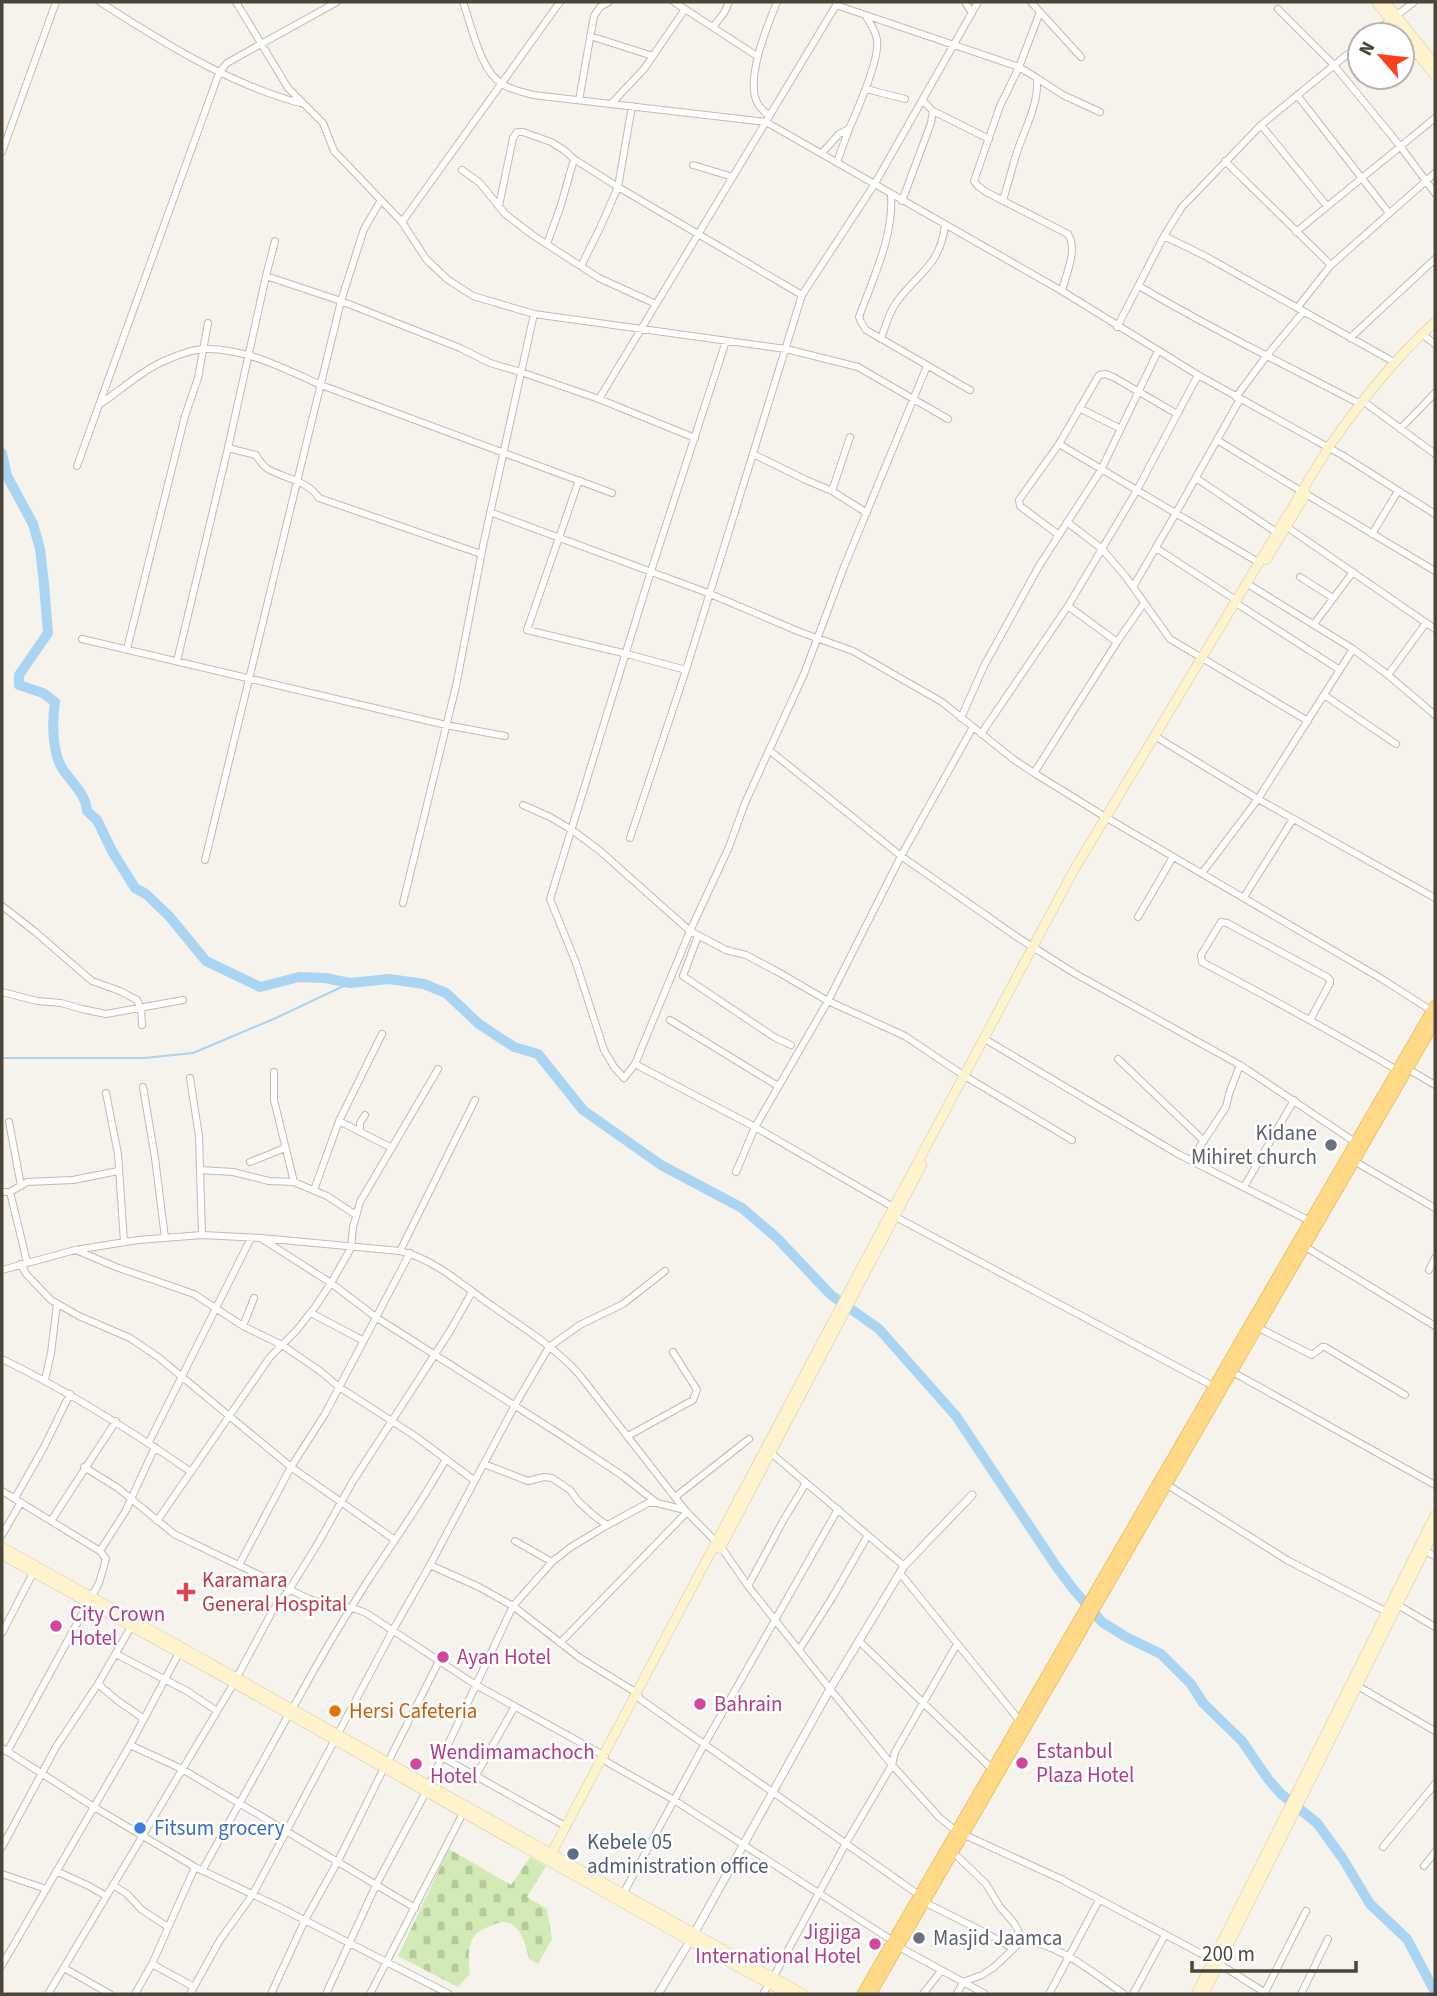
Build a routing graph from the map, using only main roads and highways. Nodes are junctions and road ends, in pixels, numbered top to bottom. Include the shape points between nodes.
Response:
1 (1376, 2) edge
2 (1385, 2) edge
3 (1394, 18) junction
4 (1434, 60) edge
5 (1435, 76) edge
6 (1435, 322) edge
7 (1435, 329) edge
8 (1424, 336) junction
9 (1363, 404) junction
10 (1304, 493) junction
11 (1237, 603) junction
12 (1203, 660) junction
13 (1107, 818) junction
14 (1034, 949) junction
15 (1434, 1010) edge
16 (1435, 1023) edge
17 (1403, 1069) junction
18 (965, 1076) junction
19 (828, 1339) junction
20 (1228, 1369) junction
21 (1435, 1515) edge
22 (1435, 1530) edge
23 (719, 1545) junction
24 (2, 1547) edge
25 (2, 1555) edge
26 (1097, 1595) junction
27 (90, 1600) junction
28 (1076, 1632) junction
29 (181, 1650) junction
30 (1355, 1684) junction
31 (606, 1759) junction
32 (428, 1788) junction
33 (960, 1833) junction
34 (552, 1859) junction
35 (922, 1898) junction
36 (691, 1937) junction
37 (896, 1944) junction
38 (1216, 1961) junction
39 (771, 1981) junction
40 (788, 1994) edge
41 (803, 1994) edge
42 (862, 1994) edge
43 (871, 1994) edge
44 (1196, 1994) edge
45 (1204, 1994) edge

1 - 3 main road
2 - 3 main road
3 - 4 main road
3 - 5 main road
6 - 8 main road
7 - 8 main road
8 - 9 main road
8 - 9 main road via 1394,362
9 - 10 main road
10 - 11 main road via 1276,532
10 - 11 main road
11 - 12 main road
12 - 13 main road
12 - 13 main road
13 - 14 main road
14 - 18 main road
14 - 18 main road via 988,1041
15 - 17 highway
16 - 17 highway
17 - 20 highway via 1356,1142
17 - 20 highway via 1258,1327
18 - 19 main road
19 - 23 main road
19 - 23 main road
20 - 26 highway via 1166,1484
20 - 26 highway via 1213,1386
21 - 30 main road
22 - 30 main road
23 - 31 main road
24 - 27 main road
25 - 27 main road
26 - 28 highway
27 - 29 main road
27 - 29 main road via 131,1627
28 - 33 highway
28 - 33 highway via 992,1769
29 - 32 main road
30 - 38 main road
31 - 34 main road
31 - 34 main road
32 - 34 main road
32 - 34 main road via 463,1813
33 - 35 highway
33 - 35 highway via 953,1852
34 - 36 main road
34 - 36 main road via 623,1894
35 - 37 highway
36 - 39 main road
37 - 42 highway
37 - 43 highway
38 - 44 main road
38 - 45 main road
39 - 40 main road
39 - 41 main road

